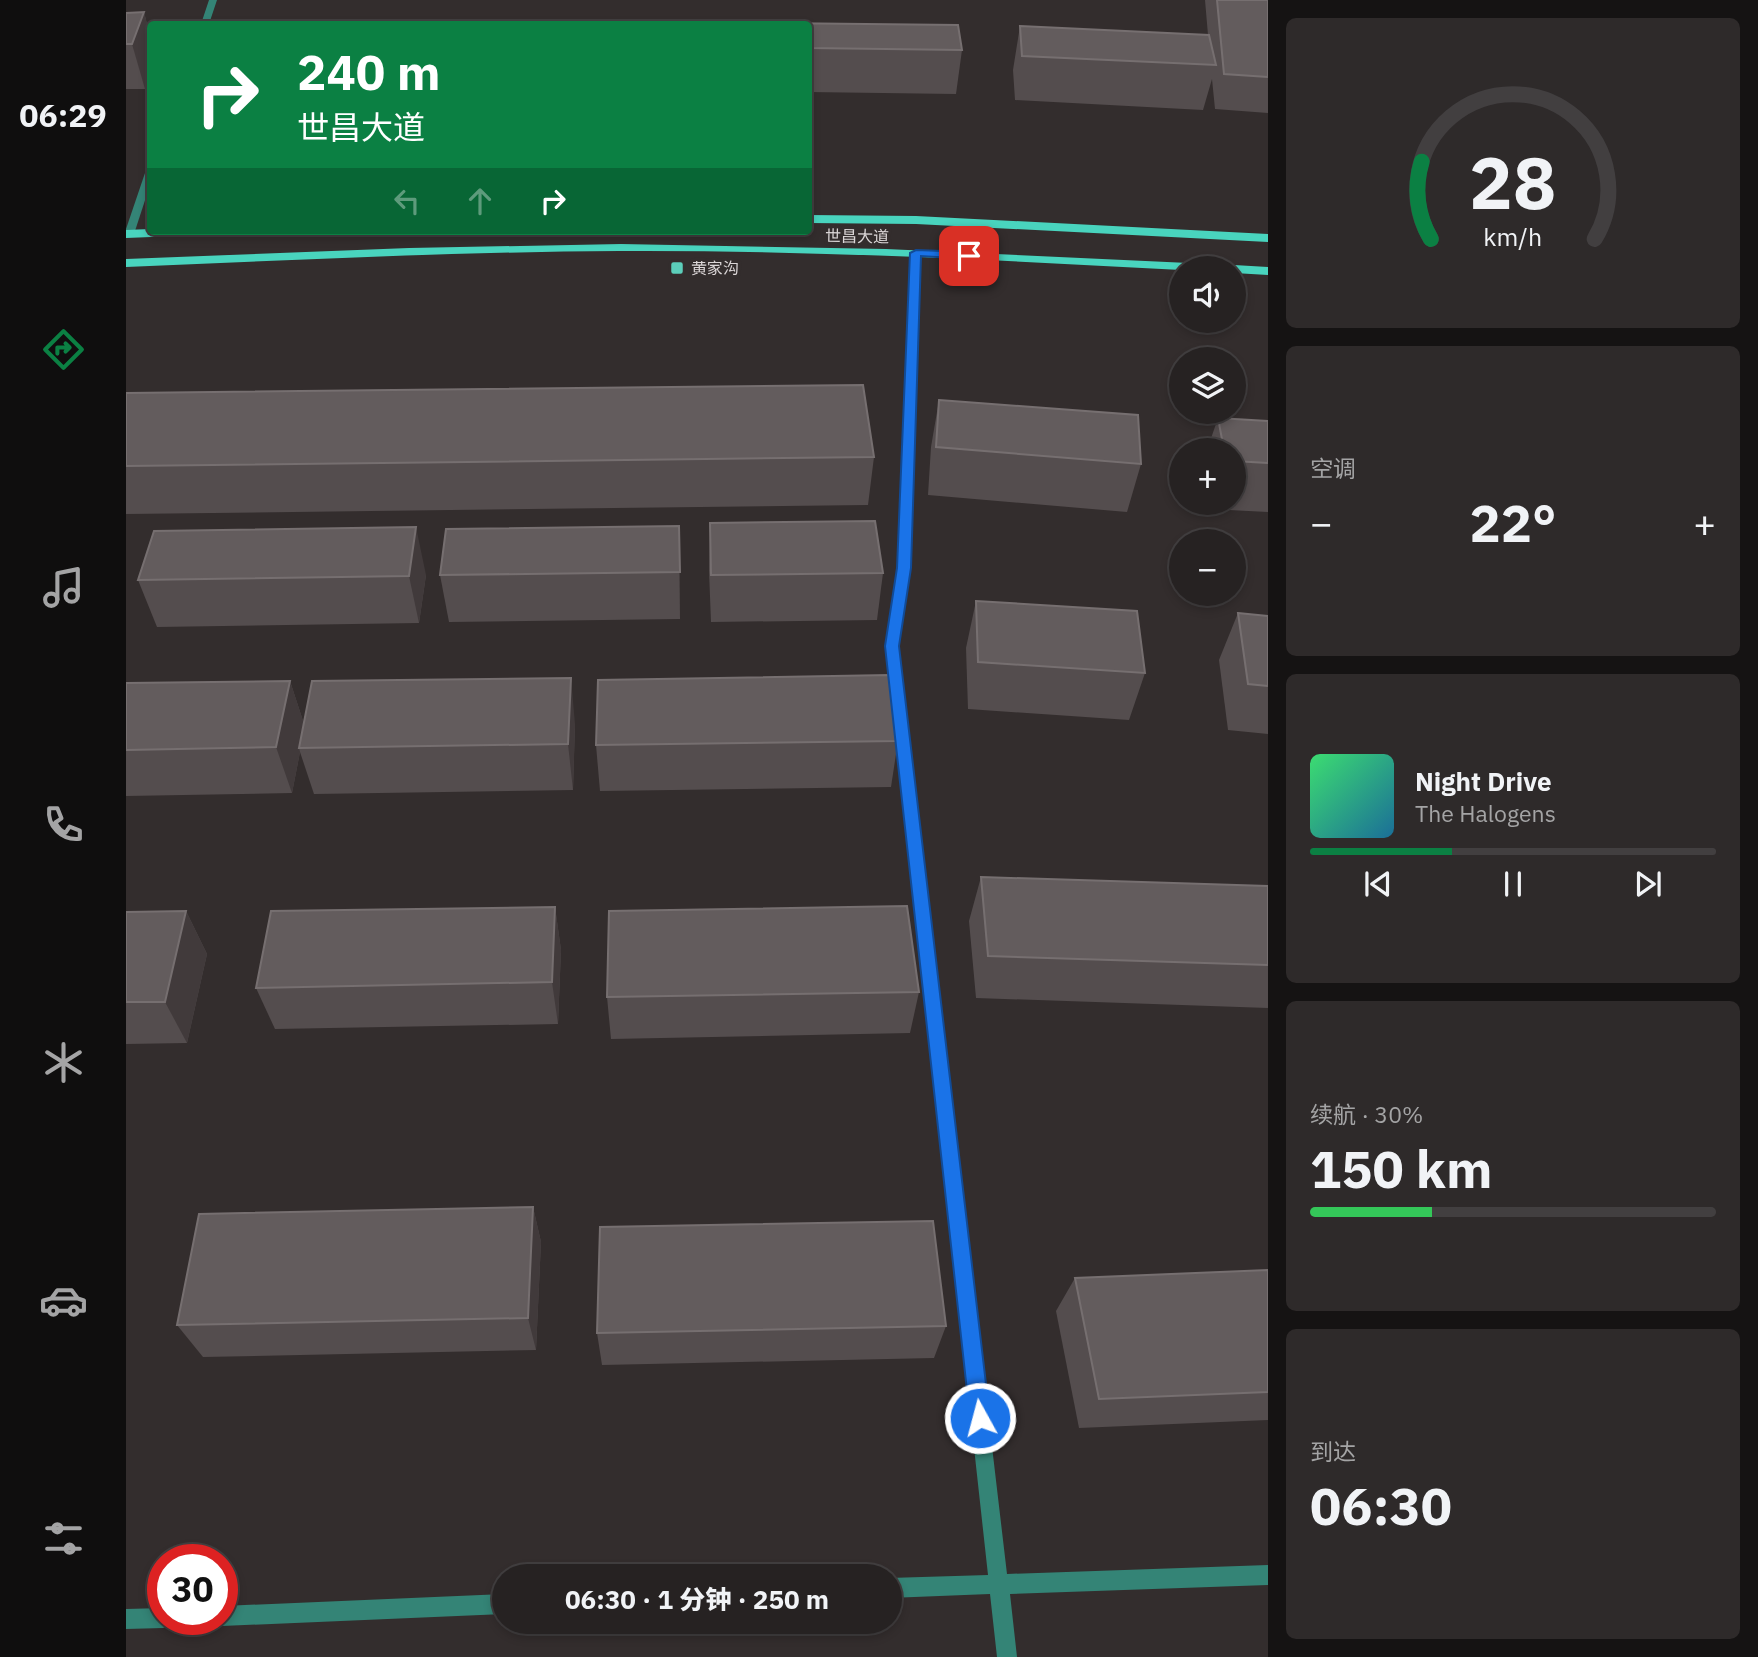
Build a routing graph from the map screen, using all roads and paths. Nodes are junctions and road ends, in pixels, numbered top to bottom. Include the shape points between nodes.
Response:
1 (214, 0) edge
2 (206, 21) edge
3 (147, 181) edge
4 (812, 219) edge
5 (147, 233) edge
6 (127, 234) edge
7 (1268, 238) edge
8 (916, 253) junction
9 (126, 263) edge
10 (1169, 266) edge
11 (1246, 270) edge
12 (1268, 271) edge
13 (1268, 1575) edge
14 (999, 1584) junction
15 (902, 1588) edge
16 (492, 1605) edge
17 (238, 1615) edge
18 (147, 1618) edge
19 (126, 1619) edge
20 (1007, 1657) edge

1 - 2 street
3 - 6 street
4 - 7 main road, 世昌大道
5 - 6 main road
8 - 9 main road, 世昌大道 via 690,248
8 - 10 main road, 世昌大道
8 - 14 street via 904,568 892,646
11 - 12 main road
13 - 14 street
14 - 15 street
14 - 20 street
16 - 17 street
18 - 19 street

